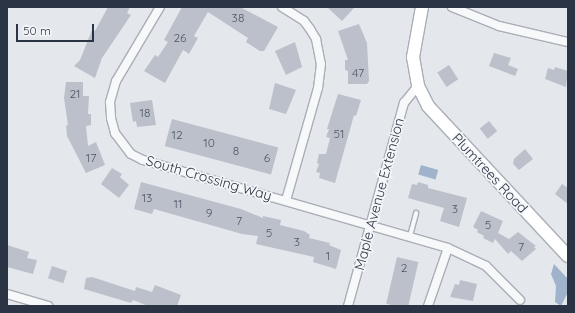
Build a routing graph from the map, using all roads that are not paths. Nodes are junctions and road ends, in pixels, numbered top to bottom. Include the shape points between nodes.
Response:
1 (160, 7) edge
2 (282, 7) edge
3 (422, 7) edge
4 (452, 7) edge
5 (568, 42) edge
6 (418, 86) junction
7 (286, 200) junction
8 (416, 213) dead end
9 (371, 224) junction
10 (410, 236) junction
11 (448, 248) junction
12 (568, 256) edge
13 (7, 294) edge
14 (520, 300) dead end
15 (48, 306) edge
16 (348, 306) edge
17 (428, 306) edge

1 - 7 street, South Crossing Way via 113,89 111,118 123,146 142,160
2 - 7 street, South Crossing Way via 310,28 316,39 321,64 318,88
3 - 6 main road, Plumtrees Road via 413,57
4 - 5 street via 499,26
6 - 9 street, Maple Avenue Extension via 404,103
6 - 12 main road, Plumtrees Road via 428,106
7 - 9 street, South Crossing Way
8 - 10 lane
9 - 10 street, South Crossing Way
9 - 16 street, Maple Avenue Extension
10 - 11 street, South Crossing Way
11 - 14 street, South Crossing Way via 486,266
11 - 17 street
13 - 15 street

